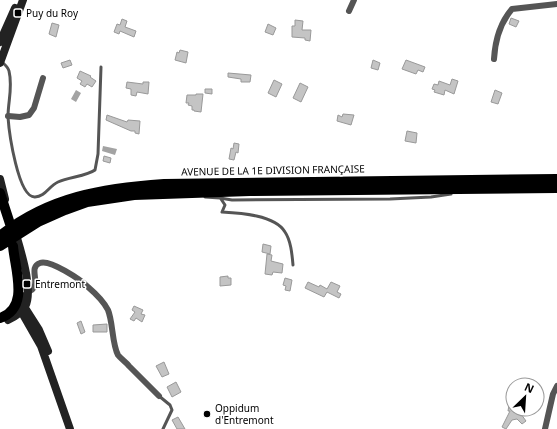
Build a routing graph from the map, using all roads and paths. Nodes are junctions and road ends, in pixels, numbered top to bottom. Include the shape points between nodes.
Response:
1 (18, 0) edge
2 (23, 0) edge
3 (354, 0) edge
4 (557, 4) edge
5 (349, 11) dead end
6 (7, 29) edge
7 (1, 51) edge
8 (494, 59) dead end
9 (101, 67) dead end
10 (43, 78) dead end
11 (8, 116) junction
12 (0, 179) edge
13 (557, 179) edge
14 (557, 188) edge
15 (481, 189) junction
16 (151, 194) junction
17 (0, 195) edge
18 (190, 197) dead end
19 (198, 197) dead end
20 (220, 198) junction
21 (26, 221) junction
22 (7, 241) edge
23 (293, 265) dead end
24 (27, 292) junction
25 (21, 307) junction
26 (3, 320) edge
27 (31, 328) junction
28 (557, 386) edge
29 (555, 392) edge
30 (159, 396) joint
31 (70, 429) edge
32 (74, 429) edge
33 (163, 429) edge
34 (545, 429) edge

1 - 6 main road
2 - 6 main road
3 - 5 street
4 - 8 street via 512,9 501,27
6 - 7 main road
7 - 11 lane via 9,69 11,86
9 - 11 lane via 98,154 95,170 90,174 54,184 41,196 28,196 23,188 14,157
10 - 11 street via 34,108 29,114 20,117
12 - 22 main road
13 - 21 highway, AVENUE DE LA 1E DIVISION FRANÇAISE via 164,184 121,187 54,204
14 - 15 highway, AVENUE DE LA 1E DIVISION FRANÇAISE
15 - 16 highway, AVENUE DE LA 1E DIVISION FRANÇAISE
15 - 20 lane via 430,197 390,199
16 - 18 lane
16 - 21 highway, AVENUE DE LA 1E DIVISION FRANÇAISE via 87,202
17 - 22 highway via 16,242
19 - 20 lane
20 - 23 lane via 225,205 222,212 243,213 271,220 285,231 292,250
21 - 22 highway
22 - 24 main road via 23,259
22 - 25 highway
24 - 25 main road
24 - 30 street via 35,287 36,265 46,262 87,286 108,311 118,354
25 - 26 highway
25 - 27 main road
25 - 32 main road via 43,337
26 - 27 main road via 22,321
27 - 31 main road via 41,346
28 - 29 street
29 - 34 street
30 - 33 lane via 172,410

